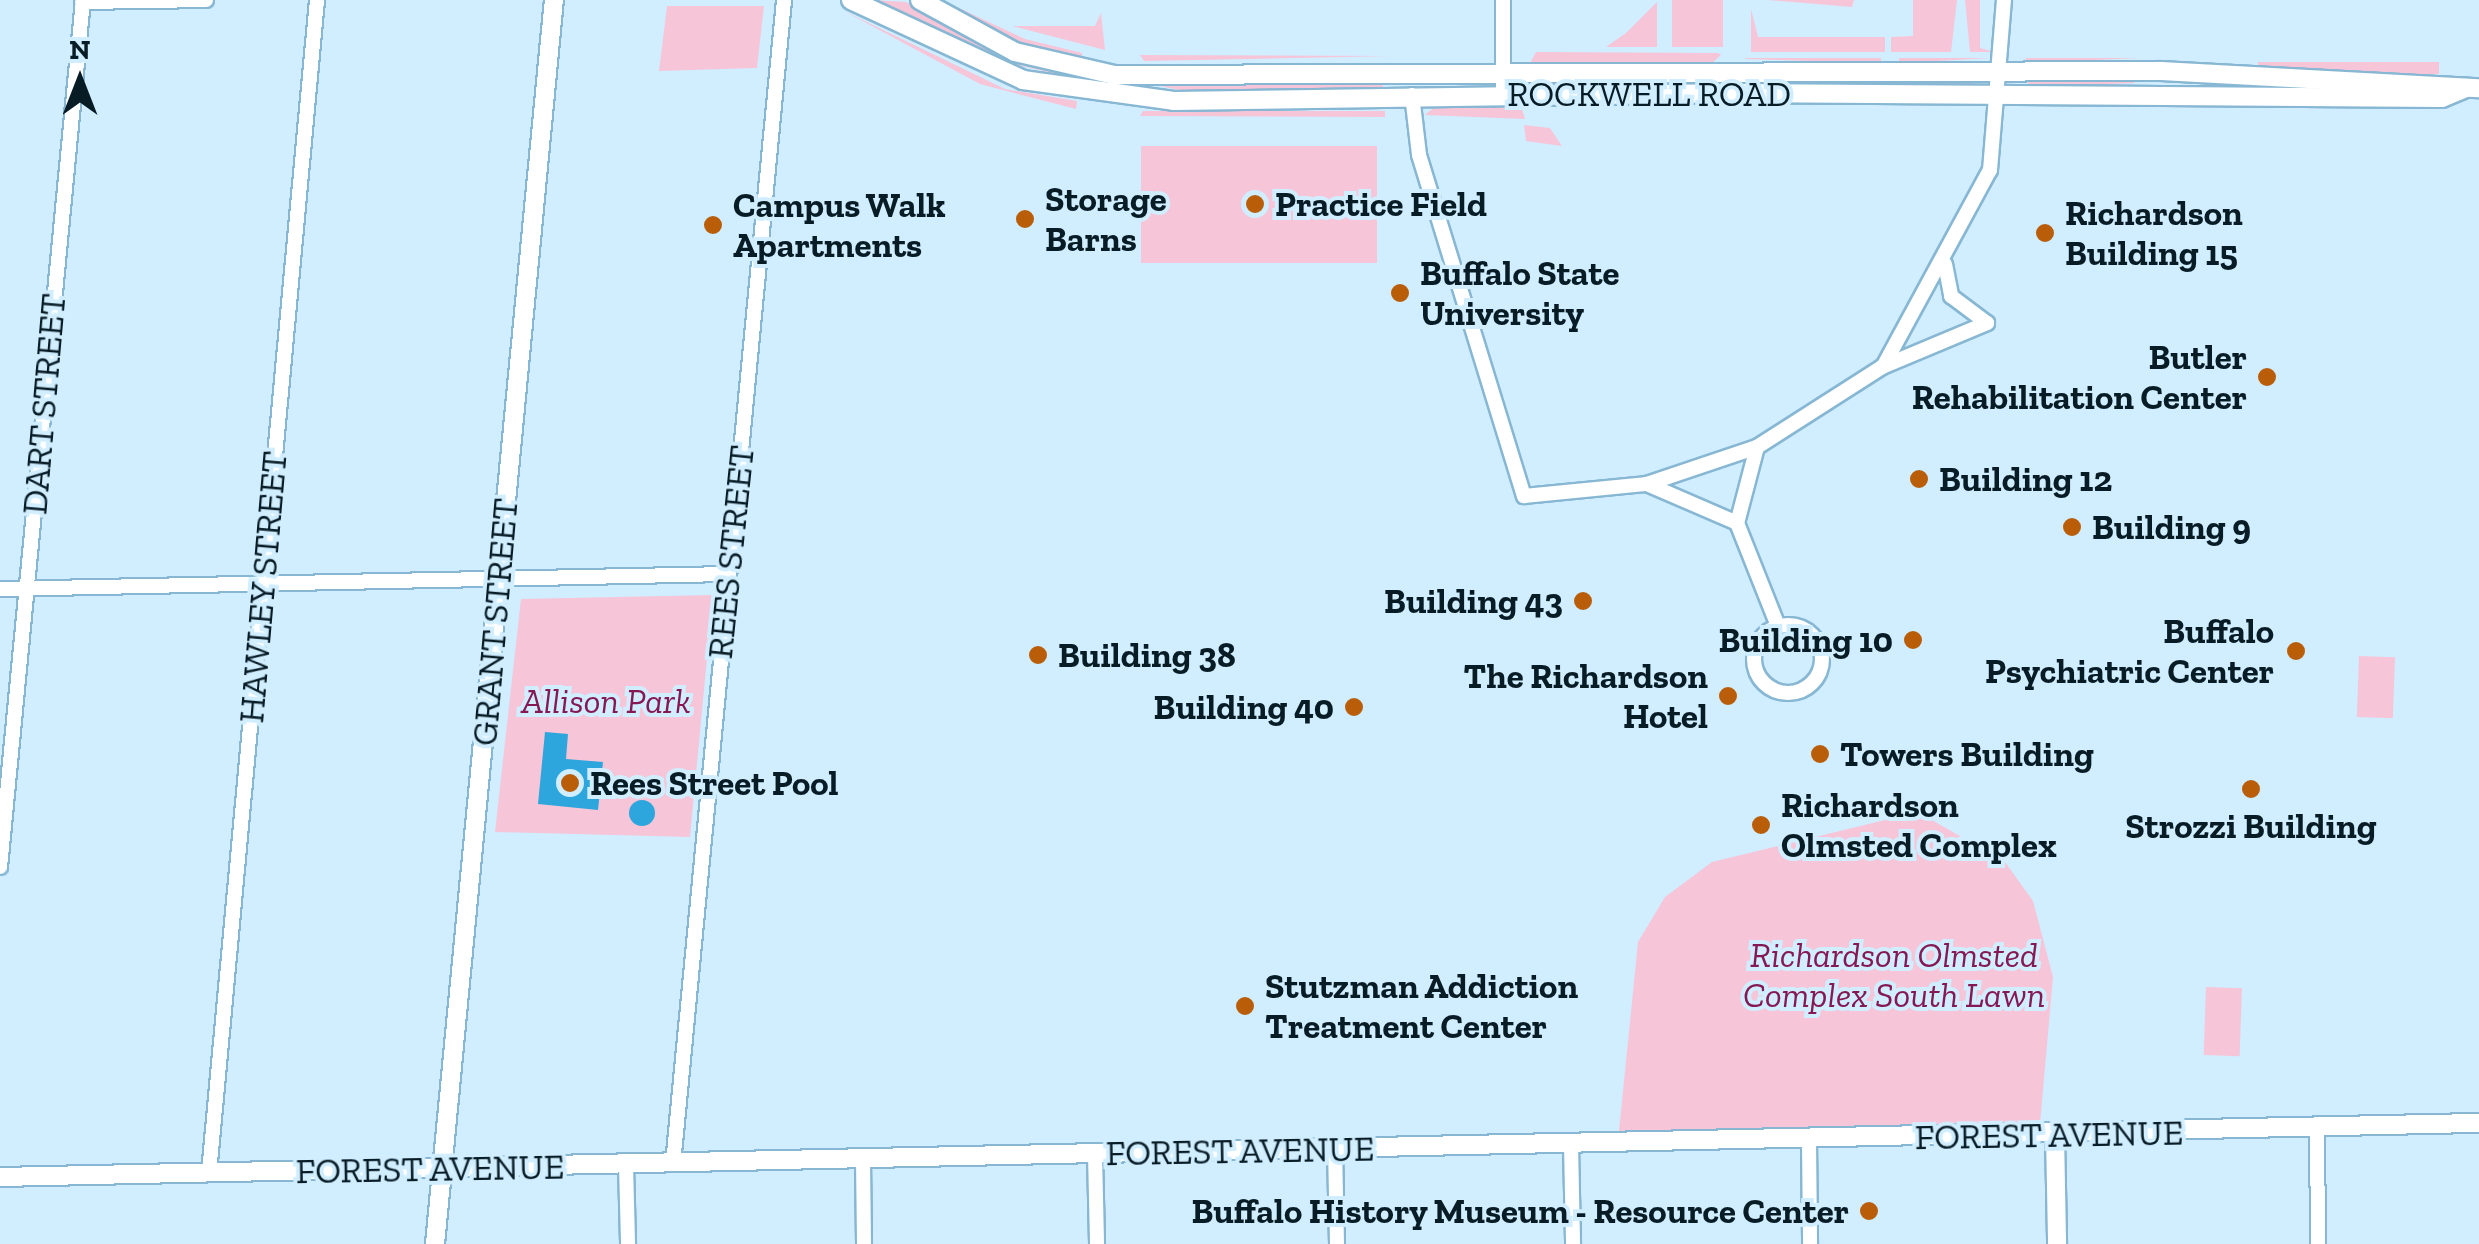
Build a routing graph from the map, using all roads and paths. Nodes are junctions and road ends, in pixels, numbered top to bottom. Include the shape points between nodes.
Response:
1 (206, 0) edge
2 (318, 0) edge
3 (554, 0) edge
4 (784, 0) edge
5 (850, 0) edge
6 (920, 0) edge
7 (1503, 0) edge
8 (2004, 0) edge
9 (82, 1) edge
10 (2000, 72) junction
11 (1503, 73) junction
12 (2472, 88) edge
13 (2000, 94) junction
14 (1412, 95) junction
15 (1503, 95) junction
16 (1944, 260) junction
17 (1882, 367) junction
18 (1757, 448) junction
19 (1648, 484) junction
20 (1737, 523) junction
21 (730, 574) junction
22 (500, 579) junction
23 (263, 586) junction
24 (26, 588) junction
25 (0, 589) edge
26 (1778, 626) junction
27 (0, 867) edge
28 (2479, 1123) edge
29 (2317, 1128) junction
30 (2055, 1135) junction
31 (1808, 1141) junction
32 (1571, 1145) junction
33 (1336, 1148) junction
34 (1095, 1154) junction
35 (863, 1160) junction
36 (673, 1164) junction
37 (626, 1165) junction
38 (442, 1168) junction
39 (208, 1173) junction
40 (0, 1177) edge
41 (436, 1244) edge
42 (628, 1244) edge
43 (864, 1244) edge
44 (1097, 1244) edge
45 (1337, 1244) edge
46 (1573, 1244) edge
47 (1810, 1244) edge
48 (2058, 1244) edge
49 (2318, 1244) edge

1 - 9 street
2 - 23 street, HAWLEY STREET
3 - 22 street, GRANT STREET
4 - 21 street, REES STREET
5 - 14 street, ROCKWELL ROAD via 971,62 1114,97
6 - 11 street, ROCKWELL ROAD via 1015,52 1115,75
7 - 11 street
8 - 10 street
9 - 24 street, DART STREET
10 - 11 street, ROCKWELL ROAD
10 - 12 street, ROCKWELL ROAD
10 - 13 street
11 - 15 street
12 - 13 street, ROCKWELL ROAD via 2442,98
13 - 15 street, ROCKWELL ROAD
13 - 16 street via 1990,170
14 - 15 street, ROCKWELL ROAD
14 - 19 street via 1418,155 1524,496
16 - 17 street
16 - 17 street via 1951,296 1987,324
17 - 18 street
18 - 19 street
18 - 20 street
19 - 20 street
20 - 26 street
21 - 22 street
21 - 36 street, REES STREET
22 - 23 street
22 - 38 street, GRANT STREET
23 - 24 street
23 - 39 street, HAWLEY STREET
24 - 25 street
24 - 27 street, DART STREET
26 - 26 street via 1760,638 1755,670 1777,692 1799,692 1822,667 1819,643 1802,627
28 - 29 street, FOREST AVENUE
29 - 30 street, FOREST AVENUE
29 - 49 street
30 - 31 street, FOREST AVENUE
30 - 48 street
31 - 32 street, FOREST AVENUE
31 - 47 street
32 - 33 street, FOREST AVENUE
32 - 46 street
33 - 34 street, FOREST AVENUE
33 - 45 street
34 - 35 street, FOREST AVENUE
34 - 44 street
35 - 36 street, FOREST AVENUE
35 - 43 street
36 - 37 street, FOREST AVENUE
37 - 38 street, FOREST AVENUE
37 - 42 street
38 - 39 street, FOREST AVENUE
38 - 41 street, GRANT STREET
39 - 40 street, FOREST AVENUE

